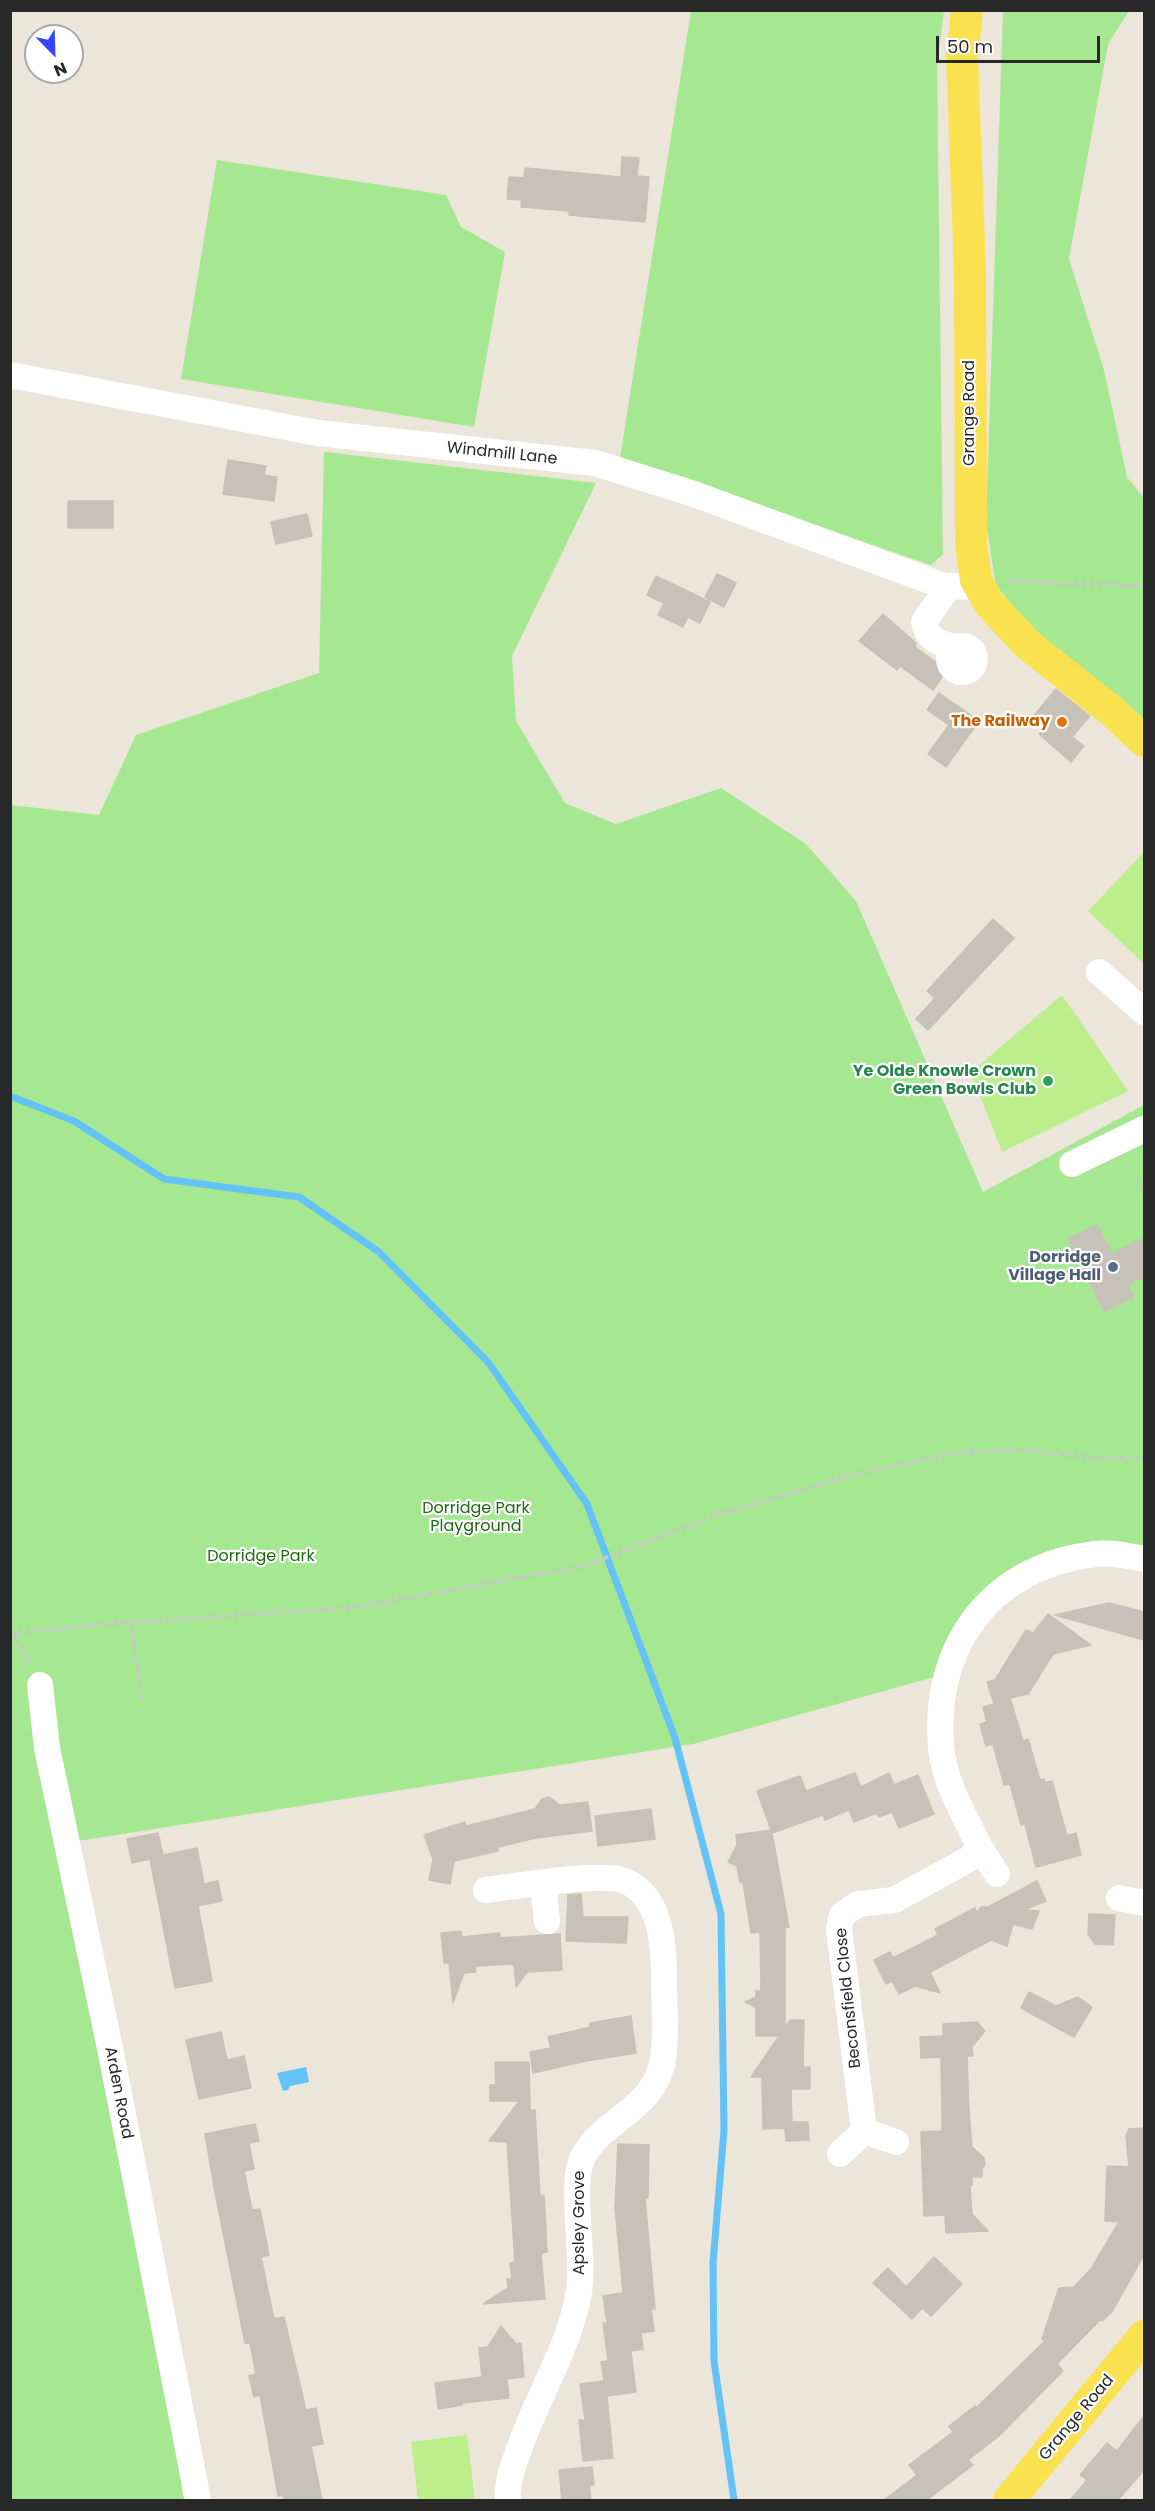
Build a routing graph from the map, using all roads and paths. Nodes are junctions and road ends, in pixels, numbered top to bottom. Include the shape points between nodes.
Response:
1 (967, 10) edge
2 (10, 375) edge
3 (968, 584) junction
4 (1144, 586) edge
5 (956, 648) dead end
6 (1144, 741) edge
7 (1099, 972) dead end
8 (1144, 1012) edge
9 (1144, 1129) edge
10 (1072, 1164) dead end
11 (1139, 1182) dead end
12 (1144, 1193) edge
13 (1144, 1460) edge
14 (1144, 1559) edge
15 (131, 1622) junction
16 (12, 1633) edge
17 (40, 1685) joint
18 (142, 1701) dead end
19 (979, 1846) junction
20 (997, 1874) dead end
21 (543, 1883) junction
22 (486, 1890) dead end
23 (1119, 1898) dead end
24 (1144, 1903) edge
25 (547, 1921) dead end
26 (864, 2131) junction
27 (896, 2142) dead end
28 (840, 2154) dead end
29 (1144, 2336) edge
30 (198, 2500) edge
31 (508, 2500) edge
32 (1009, 2500) edge

1 - 3 main road, Grange Road via 962,59 970,270
2 - 3 street, Windmill Lane via 318,433 596,463
3 - 4 path
3 - 5 street via 924,622 929,636
3 - 6 main road, Grange Road via 1028,644
7 - 8 street
9 - 10 street
11 - 12 path
13 - 15 path via 1020,1450 954,1453 856,1474 731,1510 584,1566 351,1608
14 - 19 street via 1097,1553 1047,1563 1000,1590 958,1645 945,1682 941,1750 956,1801
15 - 16 path
15 - 18 path
16 - 17 path
17 - 30 street, Arden Road via 47,1748
19 - 20 street
19 - 26 street, Beconsfield Close via 972,1857 894,1900 858,1904 842,1916 839,1929
21 - 22 street, Apsley Grove
21 - 25 street
21 - 31 street, Apsley Grove via 597,1878 625,1880 652,1904 664,1959 663,2045 661,2070 649,2091 589,2147 577,2172 579,2292 563,2345 515,2460
23 - 24 street
26 - 27 street
26 - 28 street
29 - 32 main road, Grange Road

